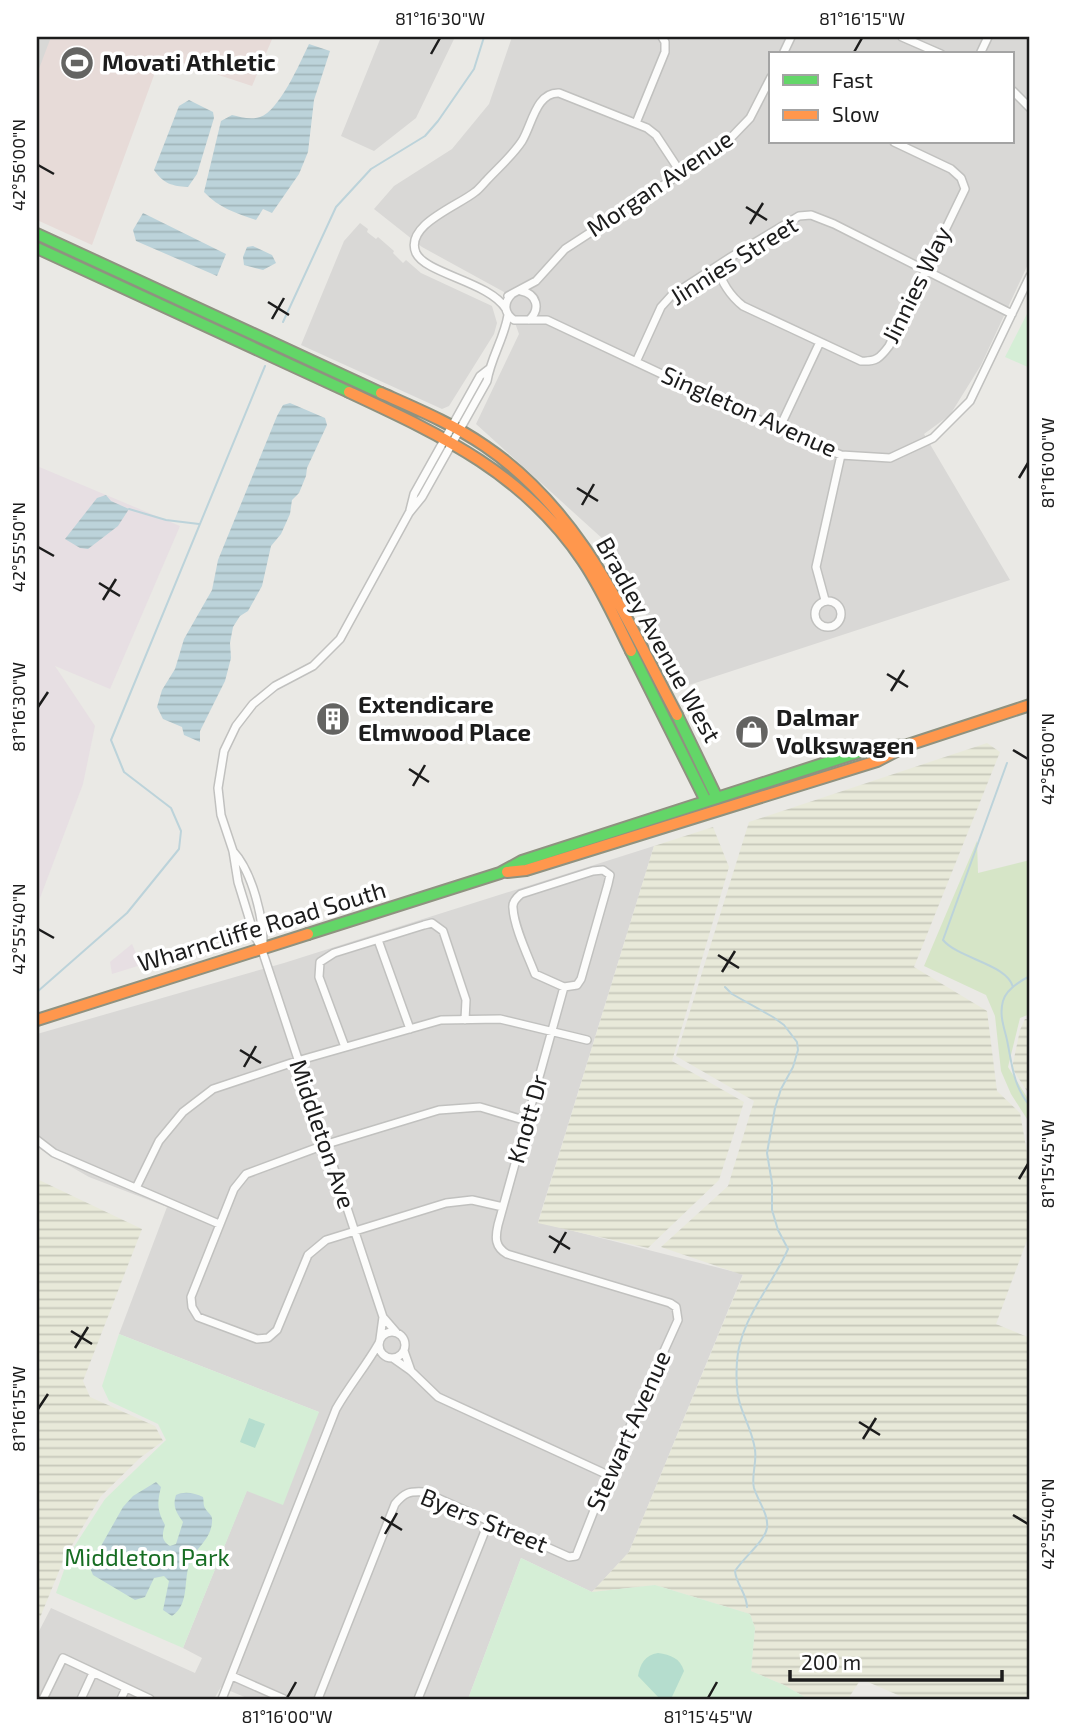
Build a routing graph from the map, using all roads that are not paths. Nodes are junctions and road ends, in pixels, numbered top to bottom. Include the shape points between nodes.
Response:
1 (662, 37) edge
2 (902, 37) edge
3 (937, 52) edge
4 (769, 83) edge
5 (1014, 92) edge
6 (1030, 108) edge
7 (636, 123) junction
8 (898, 144) edge
9 (681, 173) junction
10 (37, 234) edge
11 (37, 247) edge
12 (716, 267) junction
13 (925, 270) junction
14 (1030, 276) edge
15 (537, 281) junction
16 (516, 293) junction
17 (497, 297) junction
18 (536, 302) junction
19 (507, 312) junction
20 (1012, 314) junction
21 (547, 320) junction
22 (525, 321) junction
23 (505, 335) junction
24 (820, 342) junction
25 (636, 362) junction
26 (456, 428) junction
27 (779, 429) junction
28 (450, 440) junction
29 (841, 455) junction
30 (825, 600) dead end
31 (1030, 705) edge
32 (908, 745) junction
33 (711, 799) junction
34 (500, 873) junction
35 (378, 940) junction
36 (262, 950) junction
37 (564, 987) junction
38 (37, 1020) edge
39 (465, 1020) junction
40 (410, 1029) junction
41 (552, 1031) junction
42 (587, 1040) dead end
43 (345, 1047) junction
44 (297, 1060) junction
45 (527, 1121) junction
46 (37, 1140) edge
47 (327, 1144) junction
48 (136, 1188) junction
49 (503, 1207) junction
50 (219, 1224) junction
51 (356, 1233) junction
52 (676, 1307) joint
53 (383, 1317) junction
54 (396, 1332) junction
55 (379, 1341) junction
56 (404, 1351) junction
57 (390, 1358) junction
58 (370, 1359) junction
59 (411, 1371) junction
60 (608, 1475) junction
61 (489, 1521) junction
62 (576, 1556) joint
63 (93, 1673) junction
64 (232, 1676) junction
65 (126, 1688) junction
66 (43, 1699) edge
67 (81, 1699) edge
68 (121, 1699) edge
69 (149, 1699) edge
70 (222, 1699) edge
71 (284, 1699) edge
72 (318, 1699) edge
73 (418, 1699) edge

1 - 7 street via 665,52
2 - 3 street
4 - 9 street, Morgan Avenue via 737,133
5 - 6 street
7 - 9 street via 656,135
7 - 17 street via 553,92 537,109 522,142 475,192 420,229 415,244 420,259
8 - 13 street, Jinnies Way via 951,169 965,189
9 - 15 street, Morgan Avenue via 565,249
10 - 26 main road, Bradley Avenue West
11 - 28 main road, Bradley Avenue West
12 - 13 street, Jinnies Street via 789,220 811,215
12 - 24 street, Jinnies Way via 732,298 743,306
12 - 25 street, Jinnies Street via 661,307
13 - 20 street, Jinnies Street
13 - 24 street, Jinnies Way via 879,359 861,361
14 - 20 street, Singleton Avenue
15 - 16 street, Morgan Avenue
15 - 18 street
16 - 17 street, Morgan Avenue
16 - 18 street via 529,293
16 - 19 street via 506,303
17 - 19 street
18 - 21 street
18 - 22 street via 534,315
19 - 22 street via 514,320
19 - 23 street
20 - 29 street, Singleton Avenue via 970,401 933,438 890,458
21 - 22 street, Singleton Avenue
21 - 25 street, Singleton Avenue
22 - 23 street
23 - 26 street via 487,381
24 - 27 street
25 - 27 street, Singleton Avenue
26 - 28 street
26 - 33 main road, Bradley Avenue West via 513,468 569,524 604,576 688,737
27 - 29 street, Singleton Avenue
28 - 33 main road, Bradley Avenue West via 505,477 568,540 597,584
28 - 36 street via 414,495 409,513 335,645 313,666 260,697 241,718 222,760 221,815 237,882
29 - 30 street via 816,567
31 - 32 main road, Wharncliffe Road South
32 - 33 main road, Wharncliffe Road South via 872,748
32 - 34 main road, Wharncliffe Road South via 877,761 729,808 526,870
33 - 34 main road, Wharncliffe Road South via 522,861
34 - 36 main road, Wharncliffe Road South
35 - 39 street via 432,923 438,926 466,1000
35 - 40 street
35 - 43 street via 326,957 318,967
36 - 38 main road, Wharncliffe Road South
36 - 44 street, Middleton Ave
37 - 37 street via 577,985 581,979 610,875 603,870 514,900 515,920 535,974
37 - 41 street, Knott Dr
39 - 40 street via 441,1020
39 - 41 street via 500,1020
40 - 43 street
41 - 42 street
41 - 45 street, Knott Dr
43 - 44 street
44 - 47 street, Middleton Ave
44 - 48 street via 213,1089 183,1112 159,1141
45 - 47 street via 480,1107 439,1110
45 - 49 street, Knott Dr
46 - 48 street via 54,1153
47 - 50 street via 246,1174
47 - 51 street, Middleton Ave
48 - 50 street
49 - 51 street via 472,1200 446,1203
49 - 52 street, Knott Dr via 495,1238 501,1251
50 - 51 street via 191,1297 192,1307 198,1317 257,1339 268,1338 276,1330 308,1255 326,1240
51 - 53 street, Middleton Ave
52 - 60 street, Stewart Avenue via 678,1320
53 - 54 street
53 - 55 street
54 - 55 street
54 - 56 street via 403,1338
55 - 57 street via 380,1351
55 - 58 street
56 - 57 street
56 - 59 street
57 - 58 street
57 - 59 street
58 - 64 street via 336,1409
59 - 60 street via 438,1397
60 - 62 street, Stewart Avenue
61 - 62 street, Byers Street via 569,1557
61 - 72 street, Byers Street via 424,1492 403,1494 395,1504
61 - 73 street
63 - 65 street
63 - 66 street via 63,1658
63 - 67 street
64 - 70 street
64 - 71 street
65 - 68 street
65 - 69 street

